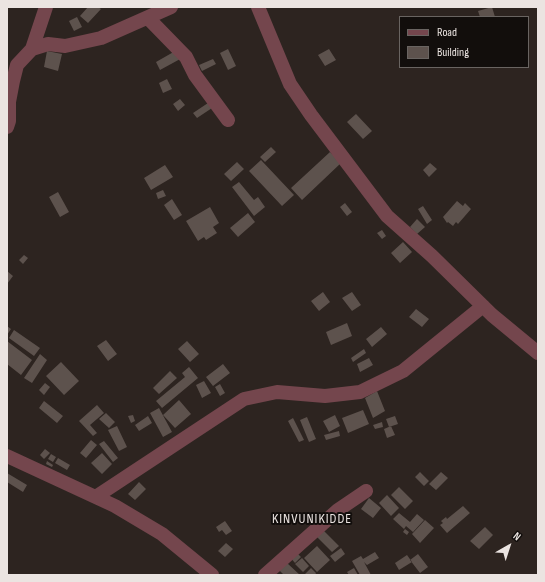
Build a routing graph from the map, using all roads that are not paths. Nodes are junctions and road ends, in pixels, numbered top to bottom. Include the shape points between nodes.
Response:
1 (46, 7) edge
2 (171, 7) edge
3 (258, 7) edge
4 (148, 18) junction
5 (32, 49) junction
6 (228, 120) dead end
7 (7, 127) edge
8 (484, 306) junction
9 (538, 352) edge
10 (7, 456) edge
11 (366, 491) dead end
12 (94, 496) junction
13 (212, 575) edge
14 (266, 575) edge

1 - 5 street
2 - 4 street
3 - 8 street via 290,84 360,181 387,216
4 - 5 street via 101,38 65,46 48,44
4 - 6 street via 186,58 195,75
5 - 7 street via 17,65 9,102
8 - 9 street
8 - 12 street via 403,371 360,392 326,396 277,392 244,399
10 - 12 street
11 - 14 street via 338,510
12 - 13 street via 162,534

